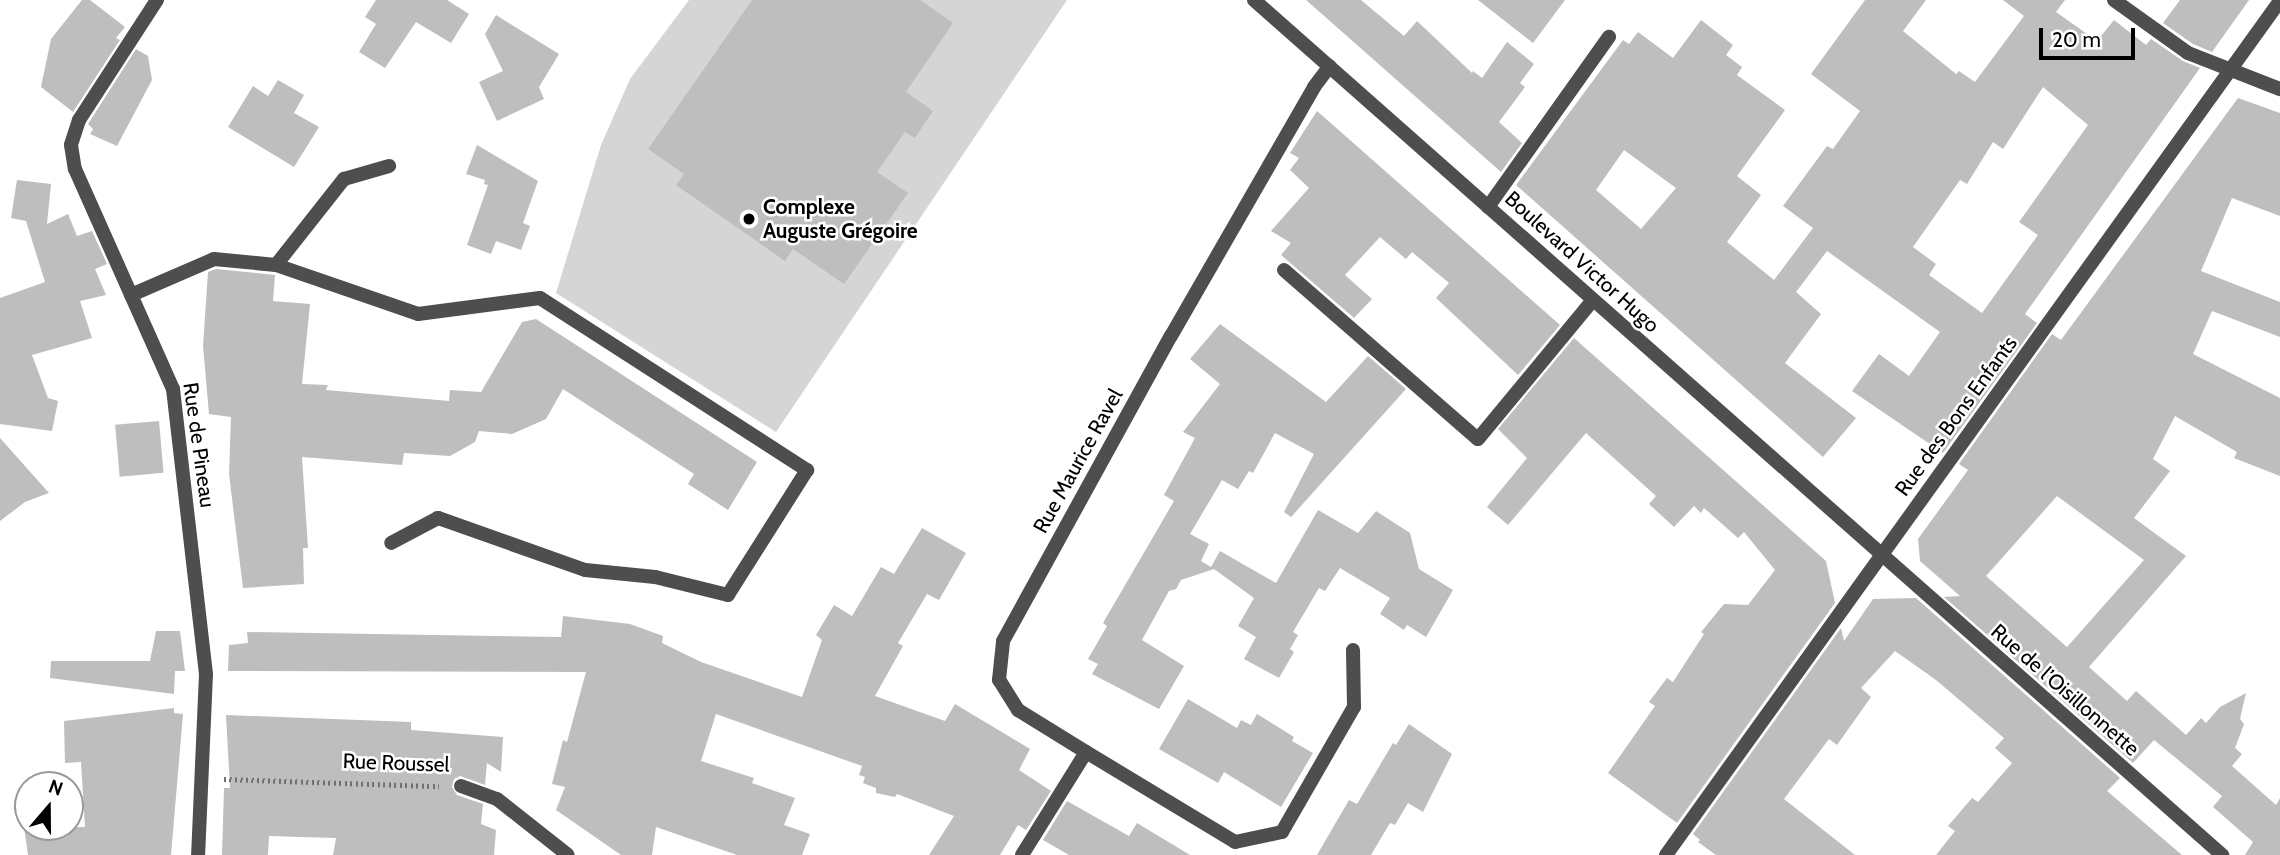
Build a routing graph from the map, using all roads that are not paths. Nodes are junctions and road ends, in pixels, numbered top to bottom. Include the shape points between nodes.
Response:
1 (157, 0) edge
2 (1254, 0) edge
3 (2114, 0) edge
4 (2280, 1) edge
5 (1609, 37) dead end
6 (1330, 65) junction
7 (2231, 70) junction
8 (2280, 89) edge
9 (389, 166) dead end
10 (1488, 207) junction
11 (276, 265) junction
12 (1284, 270) dead end
13 (131, 295) junction
14 (1593, 300) junction
15 (391, 542) dead end
16 (1881, 555) junction
17 (1353, 650) dead end
18 (1086, 752) junction
19 (461, 786) road end
20 (198, 855) edge
21 (568, 855) edge
22 (1022, 855) edge
23 (1666, 855) edge
24 (2222, 855) edge

1 - 13 street, Rue de Pineau via 79,120 71,145 75,169
2 - 6 street, Boulevard Victor Hugo
3 - 7 street via 2188,52
4 - 7 street, Rue des Bons Enfants
5 - 10 street
6 - 10 street, Boulevard Victor Hugo
6 - 18 street, Rue Maurice Ravel via 1171,335 1003,641 999,680 1018,710
7 - 8 street
7 - 16 street, Rue des Bons Enfants
9 - 11 street via 344,179
10 - 14 street, Boulevard Victor Hugo
11 - 13 street via 214,259
11 - 15 street via 418,314 540,298 807,471 728,595 655,577 584,570 438,518
12 - 14 street via 1478,439
13 - 20 street, Rue de Pineau via 173,389 206,674
14 - 16 street, Boulevard Victor Hugo
16 - 23 street, Rue des Bons Enfants
16 - 24 street, Rue de l’Oisillonnette
17 - 18 street, Rue Maurice Ravel via 1354,707 1282,832 1235,842
18 - 22 street
19 - 21 street, Rue Roussel via 497,799

